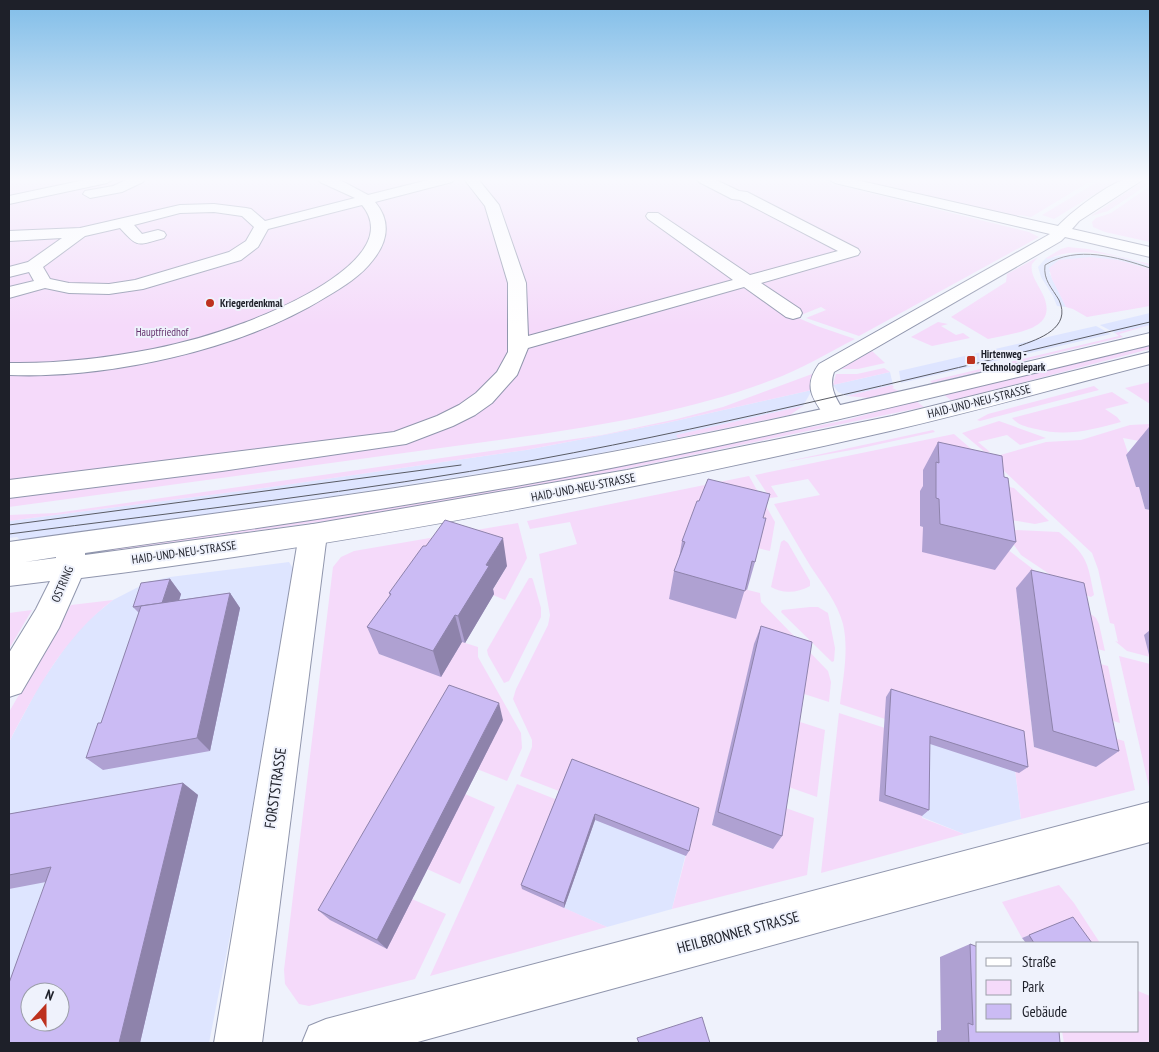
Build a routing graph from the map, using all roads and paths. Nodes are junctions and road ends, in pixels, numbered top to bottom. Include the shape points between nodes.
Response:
1 (100, 228) edge
2 (261, 228) edge
3 (379, 228) edge
4 (499, 228) edge
5 (671, 228) edge
6 (806, 228) edge
7 (1044, 228) edge
8 (1065, 228) edge
9 (1061, 232) junction
10 (80, 233) junction
11 (9, 236) edge
12 (1150, 252) edge
13 (34, 266) junction
14 (9, 272) edge
15 (748, 280) junction
16 (45, 283) junction
17 (9, 293) edge
18 (793, 313) dead end
19 (1150, 339) edge
20 (518, 344) junction
21 (1150, 358) edge
22 (9, 369) edge
23 (834, 413) junction
24 (9, 489) edge
25 (313, 534) junction
26 (70, 556) junction
27 (11, 570) edge
28 (9, 682) edge
29 (1150, 822) edge
30 (238, 1043) edge
31 (326, 1043) edge

1 - 10 main road
2 - 16 main road via 252,244 235,256 136,285 109,289 69,288
3 - 22 main road via 378,240 346,277 270,320 226,336 143,356 60,367
4 - 20 main road via 517,283
5 - 15 main road
6 - 15 main road via 852,252
7 - 9 main road
8 - 9 main road
9 - 12 main road
9 - 23 main road via 826,368 821,376 822,391
10 - 11 main road
10 - 13 main road
13 - 14 main road
13 - 16 main road
15 - 18 main road
15 - 20 main road
16 - 17 main road
19 - 23 main road, HAID-UND-NEU-STRASSE
20 - 24 main road via 518,352 507,374 484,398 445,421 398,439
21 - 25 main road, HAID-UND-NEU-STRASSE via 892,423 740,456 517,500
23 - 26 main road, HAID-UND-NEU-STRASSE via 575,466
25 - 26 main road, HAID-UND-NEU-STRASSE
25 - 30 main road, FORSTSTRASSE
26 - 27 main road, HAID-UND-NEU-STRASSE
26 - 28 main road, OSTRING via 56,602
29 - 31 main road, HEILBRONNER STRASSE

